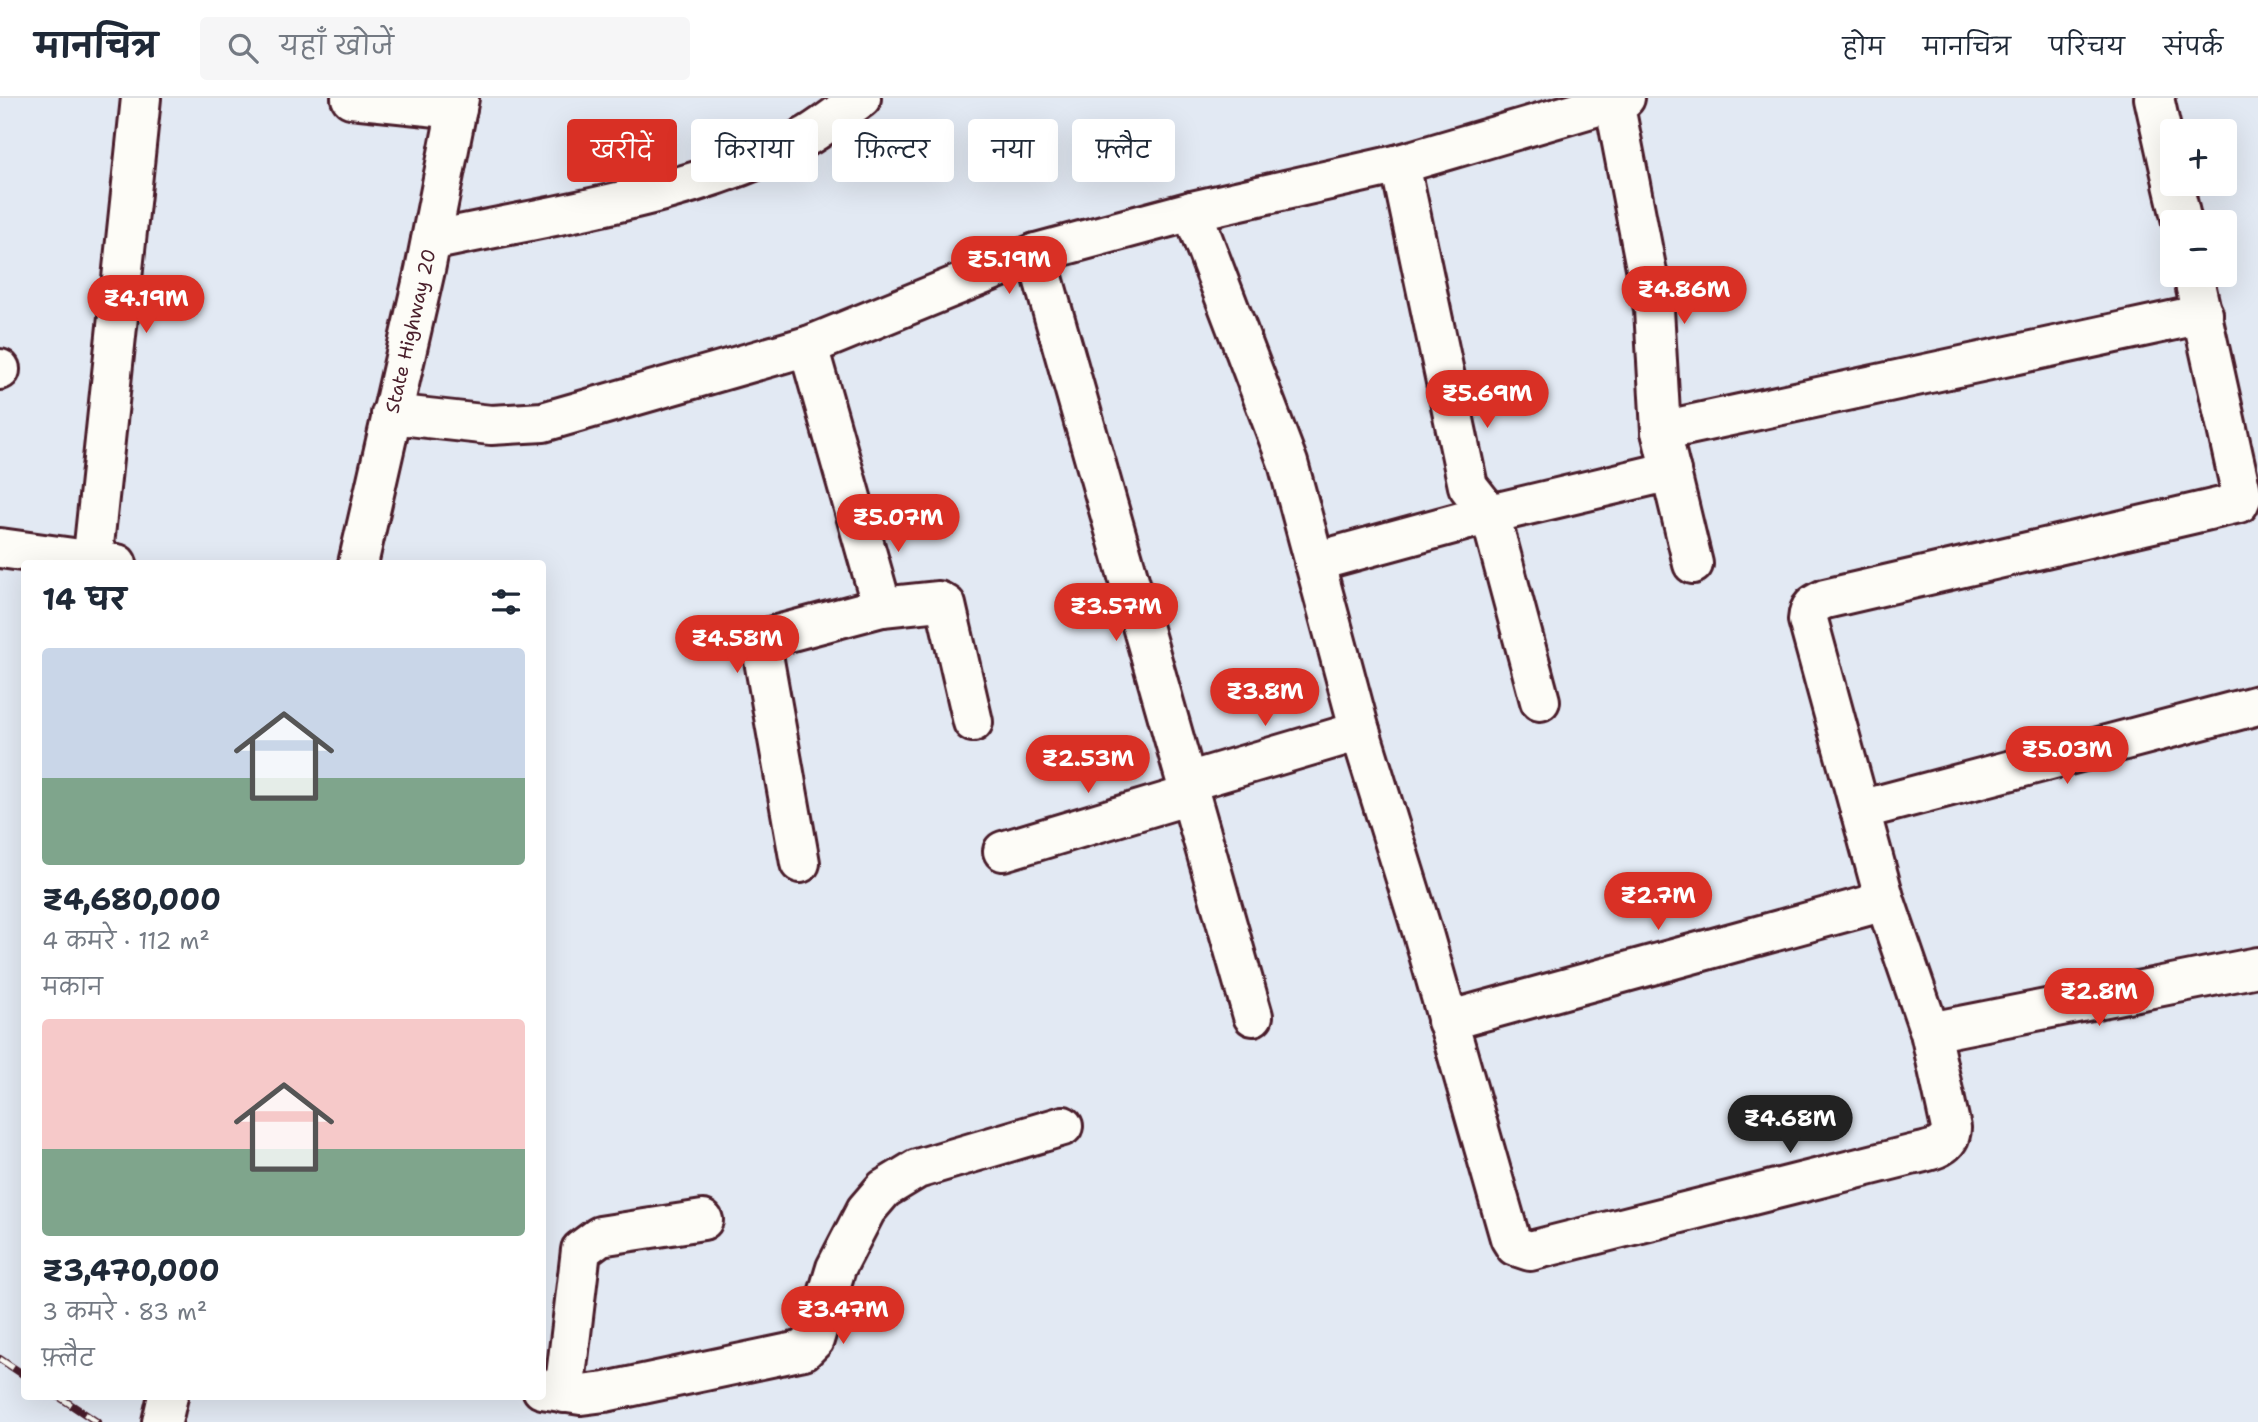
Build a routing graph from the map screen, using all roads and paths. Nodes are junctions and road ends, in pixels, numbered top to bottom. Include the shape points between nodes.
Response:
1 (141, 98) edge
2 (351, 98) edge
3 (861, 98) edge
4 (2154, 98) edge
5 (1619, 100) edge
6 (458, 103) edge
7 (2160, 125) edge
8 (1400, 164) junction
9 (1192, 211) junction
10 (431, 241) junction
11 (1035, 253) junction
12 (2196, 287) edge
13 (2203, 314) junction
14 (808, 346) junction
15 (391, 414) junction
16 (1661, 432) junction
17 (1671, 471) junction
18 (1490, 514) junction
19 (0, 548) edge
20 (87, 560) edge
21 (101, 560) edge
22 (359, 560) edge
23 (1314, 562) junction
24 (1693, 564) dead end
25 (882, 607) junction
26 (1540, 701) dead end
27 (2258, 705) edge
28 (973, 722) dead end
29 (1360, 731) junction
30 (1188, 788) junction
31 (1860, 810) junction
32 (1003, 851) dead end
33 (800, 863) dead end
34 (1885, 901) junction
35 (2258, 967) edge
36 (1253, 1016) dead end
37 (1447, 1021) junction
38 (1930, 1032) junction
39 (1063, 1126) dead end
40 (703, 1220) dead end
41 (553, 1391) edge
42 (167, 1400) edge
43 (162, 1422) edge

1 - 21 street
2 - 6 street
3 - 10 street via 810,134 678,187
4 - 7 street
5 - 8 street
5 - 16 street via 1654,309
6 - 10 street, State Highway 20
8 - 9 street
8 - 18 street via 1468,486
9 - 11 street
9 - 23 street via 1288,463
10 - 15 street, State Highway 20
11 - 14 street
11 - 30 street
12 - 13 street
13 - 16 street
13 - 31 street via 2242,496 2239,503 1825,599 1808,610
14 - 15 street via 543,422 491,425
14 - 25 street
15 - 22 street, State Highway 20
16 - 17 street
17 - 18 street
17 - 24 street
18 - 23 street
18 - 26 street
19 - 20 street
23 - 29 street
25 - 28 street via 939,601 946,605
25 - 33 street via 774,636 762,649
27 - 31 street
29 - 30 street
29 - 37 street
30 - 32 street
30 - 36 street
31 - 34 street
34 - 37 street
34 - 38 street
35 - 38 street
37 - 38 street via 1510,1238 1515,1246 1530,1251 1943,1145 1951,1128
39 - 41 street via 917,1169 884,1189 866,1210 836,1268 814,1339 804,1350 605,1392
40 - 41 street via 600,1236 586,1244 581,1250
42 - 43 street

